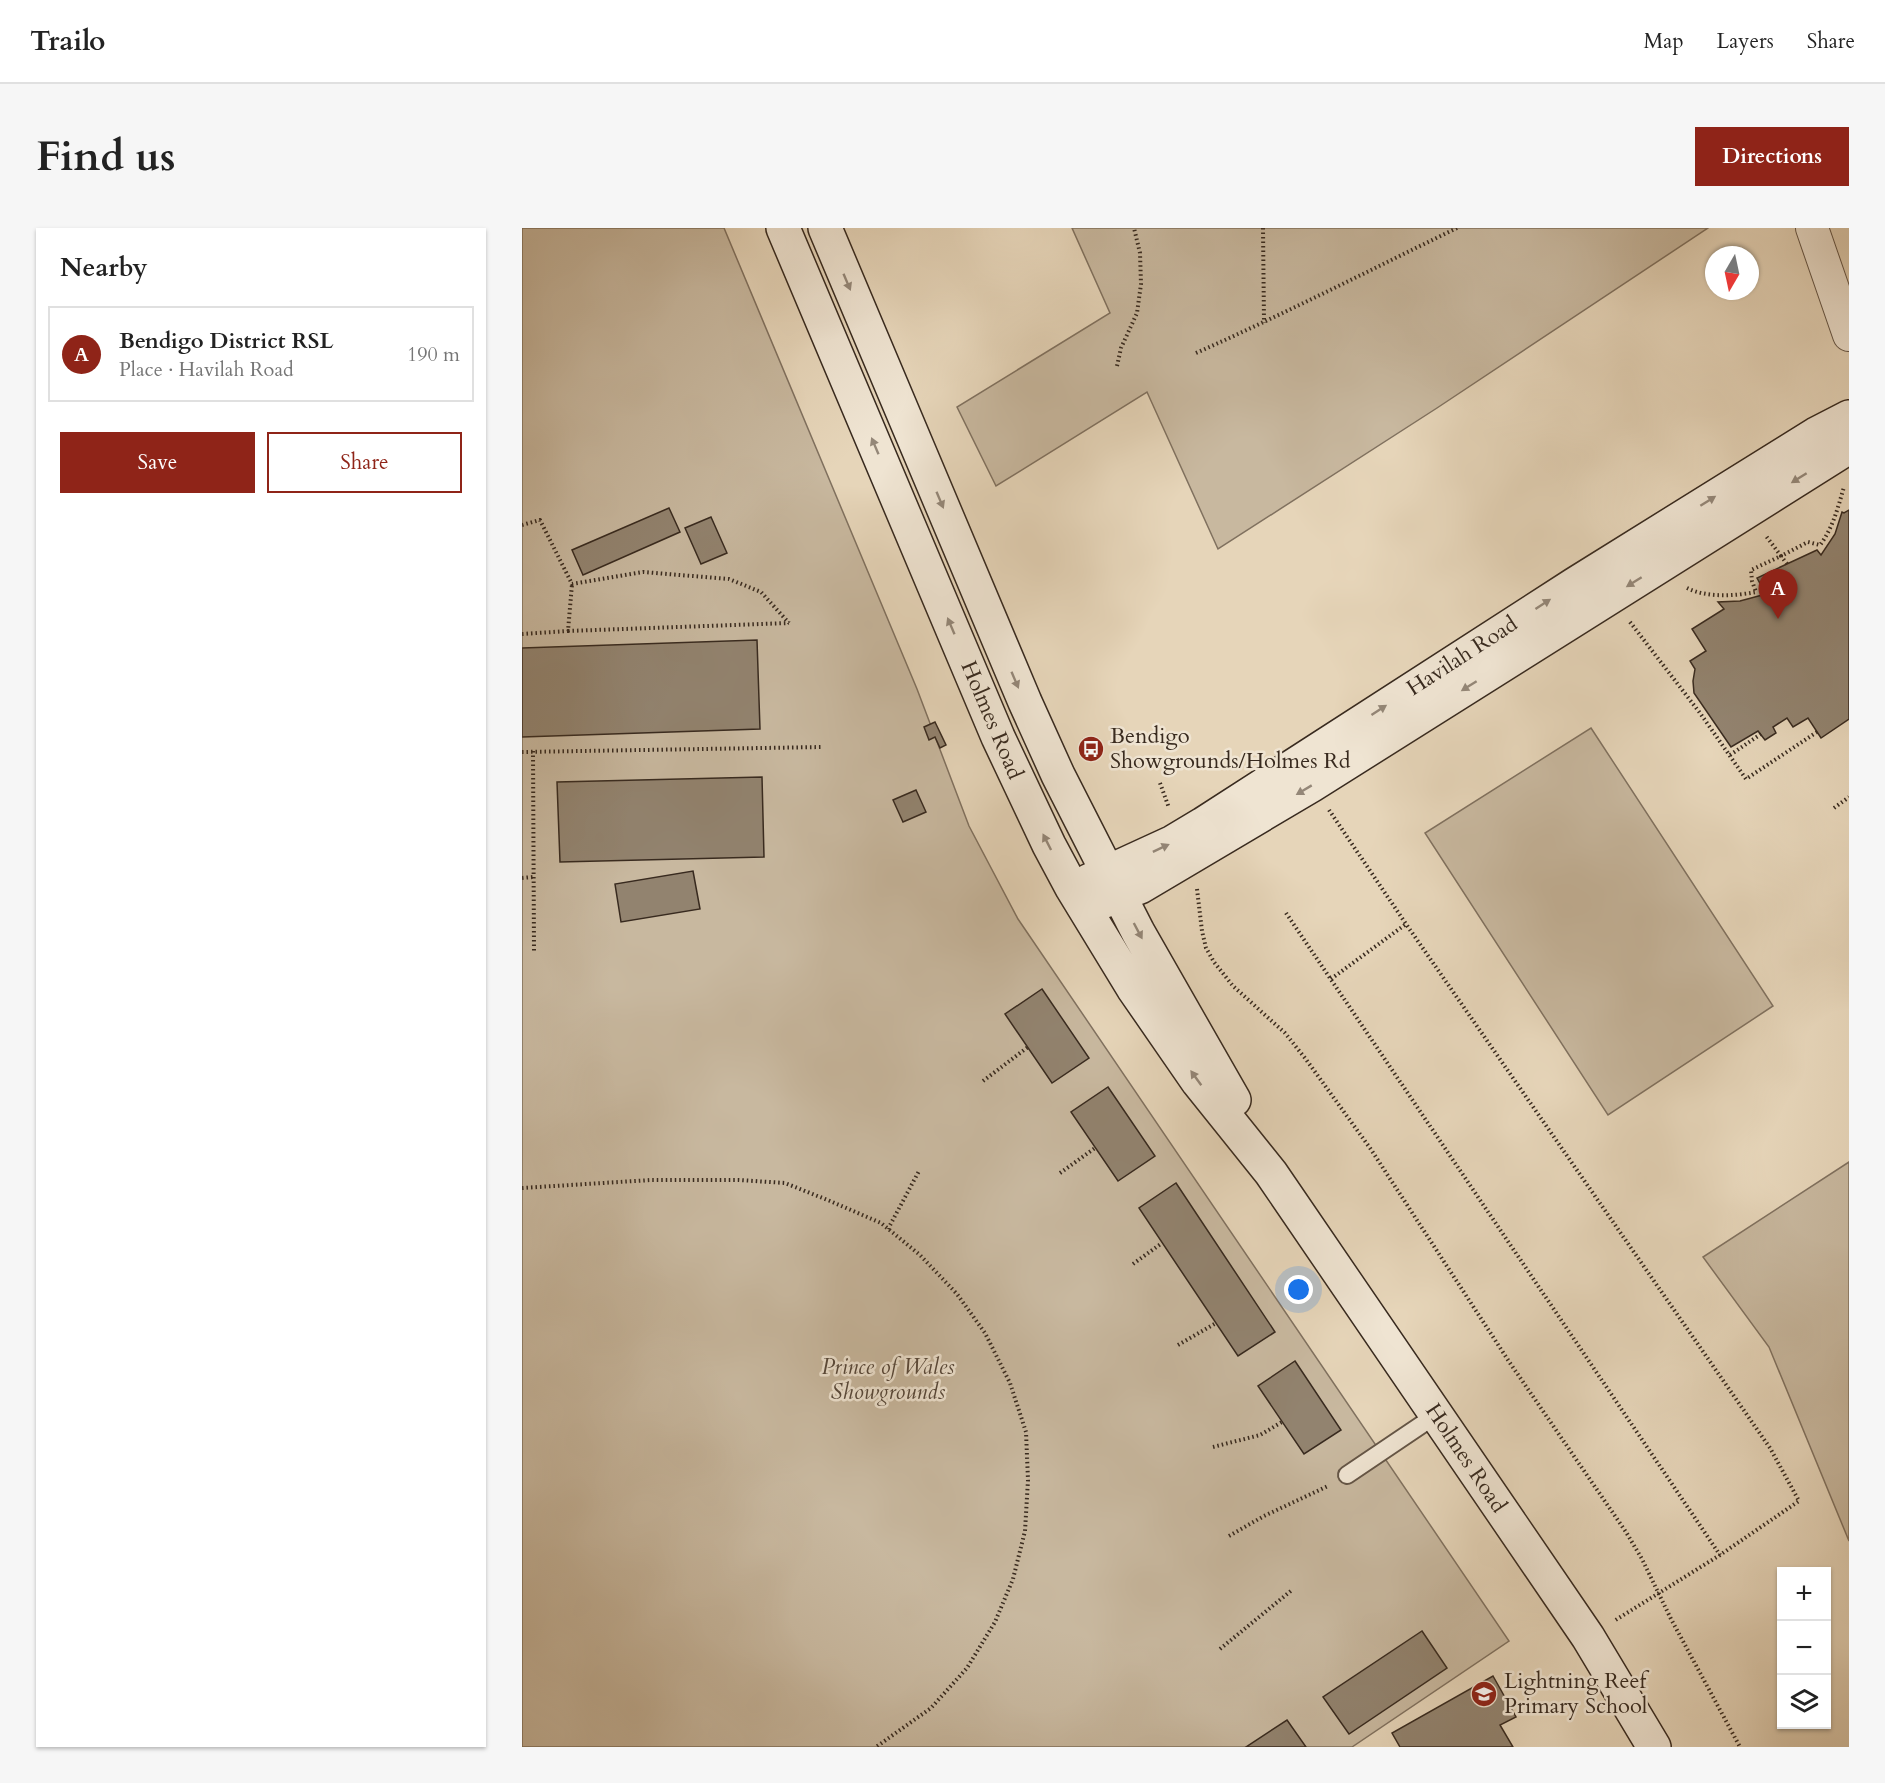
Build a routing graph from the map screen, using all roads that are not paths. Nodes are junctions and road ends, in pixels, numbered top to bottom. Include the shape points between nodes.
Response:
1 (783, 228) edge
2 (825, 228) edge
3 (1812, 228) edge
4 (1849, 336) edge
5 (1849, 417) edge
6 (1849, 447) edge
7 (1114, 884) junction
8 (1078, 898) junction
9 (1271, 1173) junction
10 (1436, 1415) junction
11 (1347, 1475) road end
12 (1654, 1747) edge

8 -> 1 main road, Holmes Road via 998,737
2 -> 7 main road, Holmes Road via 1024,702
3 - 4 street
7 -> 5 main road, Havilah Road via 1173,842 1575,584
6 -> 7 main road, Havilah Road via 1312,785 1140,887
7 - 8 main road, Havilah Road
7 -> 9 main road, Holmes Road via 1231,1093
9 -> 8 main road, Holmes Road via 1198,1082 1133,988
9 - 10 main road, Holmes Road
10 - 11 lane
10 - 12 main road, Holmes Road via 1588,1637

